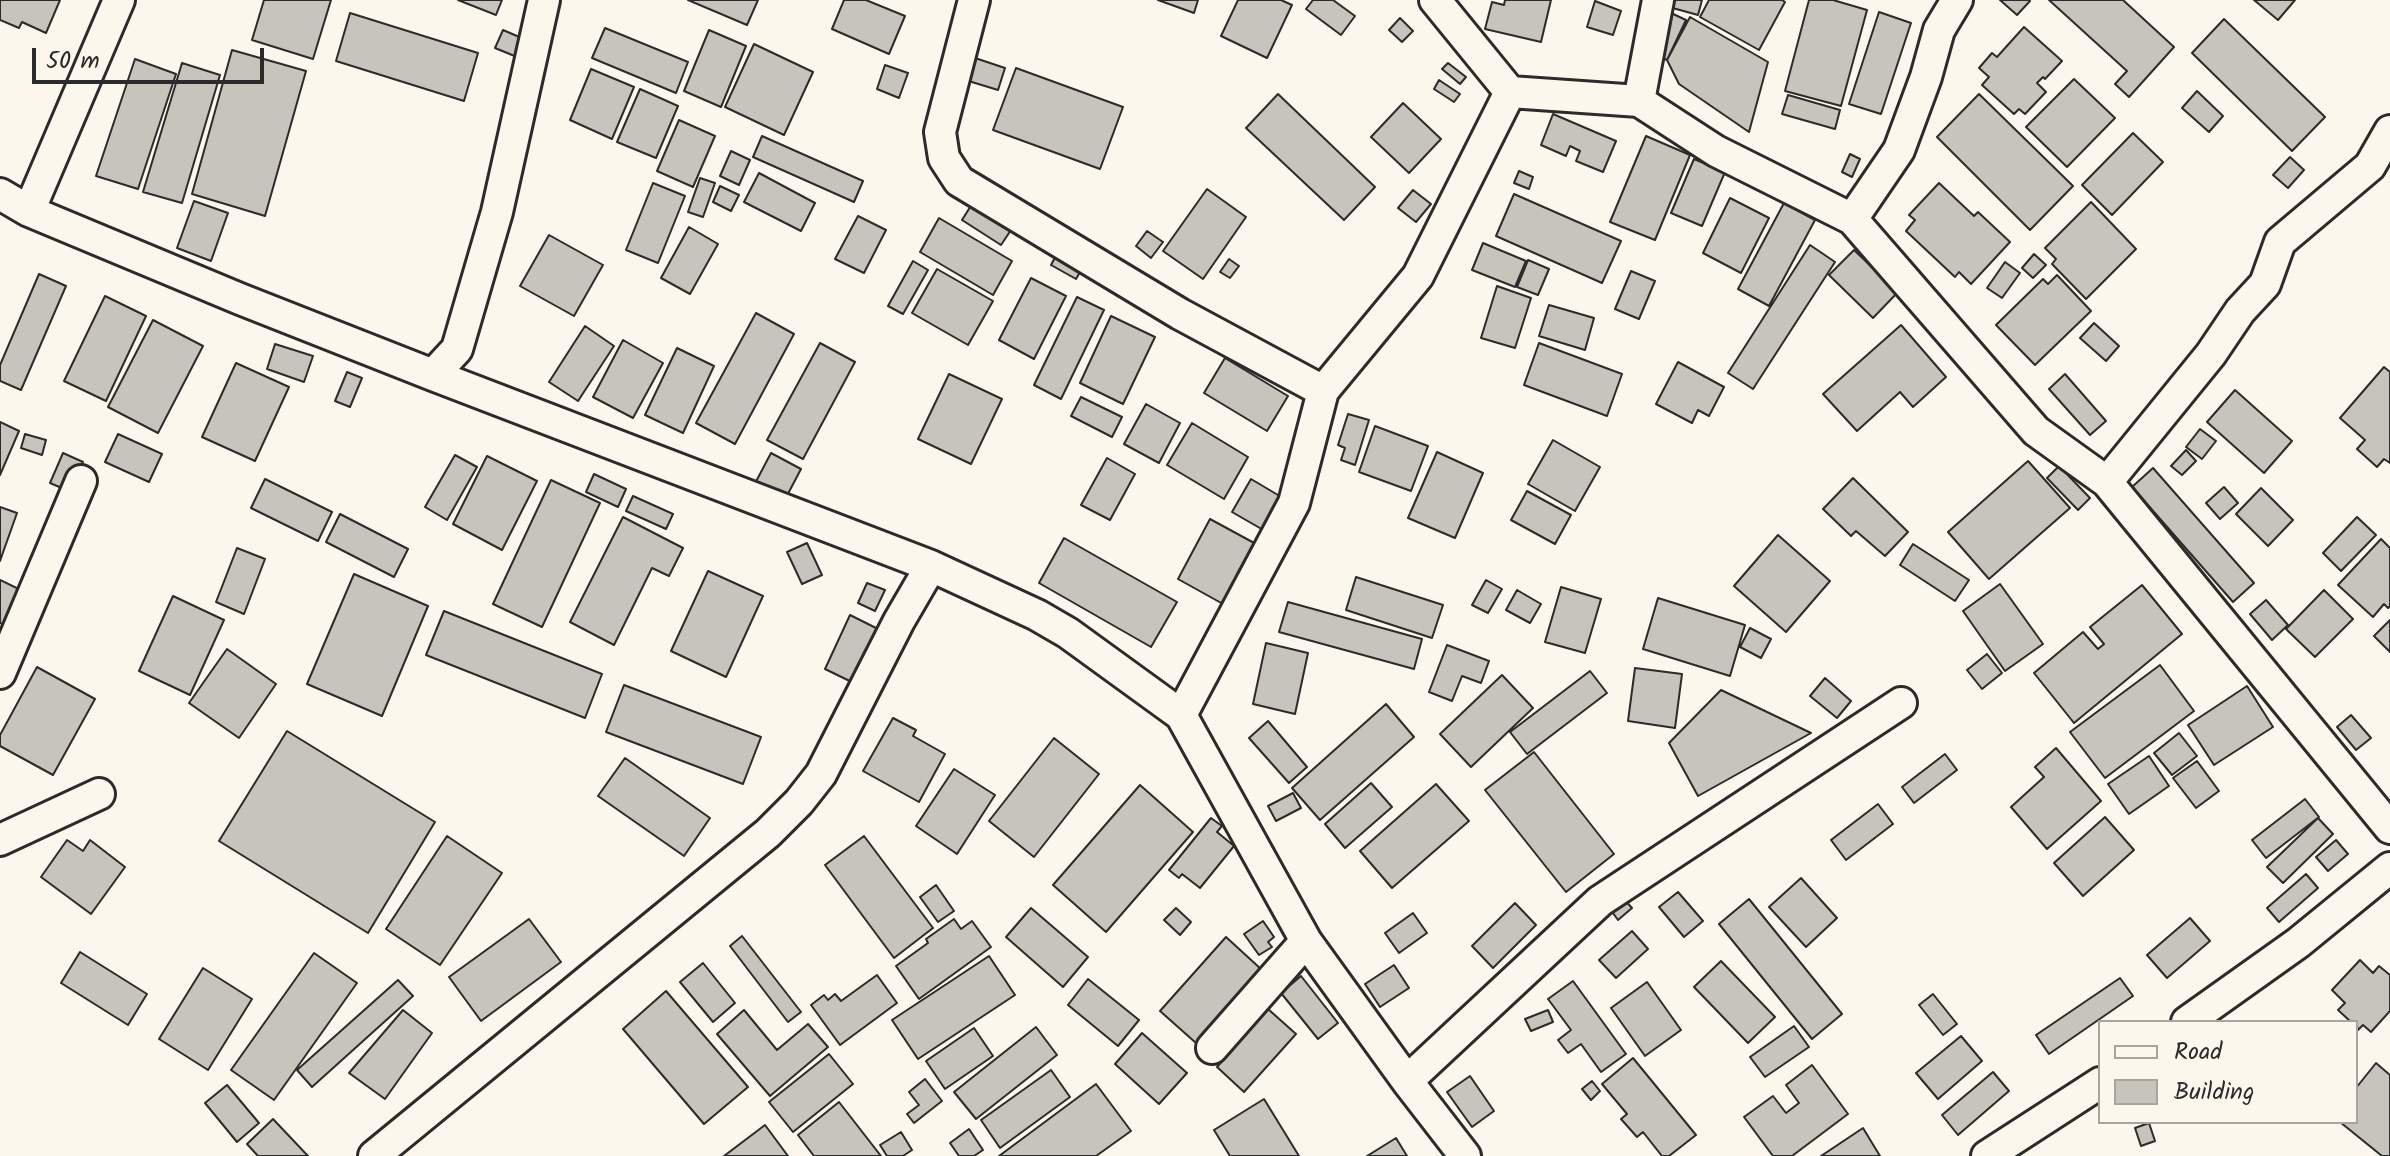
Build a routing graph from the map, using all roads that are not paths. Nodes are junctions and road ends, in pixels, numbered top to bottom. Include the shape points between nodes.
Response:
1 (119, 0) edge
2 (544, 0) edge
3 (974, 0) edge
4 (1435, 0) edge
5 (1658, 0) edge
6 (1957, 0) edge
7 (1510, 92) junction
8 (1639, 101) junction
9 (2390, 131) edge
10 (0, 194) edge
11 (29, 211) junction
12 (1852, 219) junction
13 (433, 375) junction
14 (1323, 391) junction
15 (81, 481) dead end
16 (2107, 482) junction
17 (931, 566) junction
18 (0, 673) edge
19 (1901, 703) dead end
20 (1181, 715) junction
21 (99, 794) dead end
22 (2390, 828) edge
23 (0, 840) edge
24 (2390, 868) edge
25 (1306, 941) junction
26 (2190, 1020) edge
27 (1212, 1048) dead end
28 (1407, 1081) junction
29 (2098, 1084) edge
30 (374, 1156) edge
31 (1465, 1156) edge
32 (1987, 1156) edge

1 - 11 street
2 - 13 street via 497,212 457,349
3 - 14 street via 940,132 944,158 959,181 1180,314
4 - 7 street
5 - 8 street
6 - 12 street via 1939,30 1899,150
7 - 8 street
7 - 14 street via 1418,276
8 - 12 street via 1716,151
9 - 16 street via 2370,166 2280,242 2265,284
10 - 11 street
11 - 13 street
12 - 16 street via 2036,431
13 - 17 street
14 - 20 street via 1294,503
15 - 18 street
16 - 22 street
17 - 20 street via 1068,633
17 - 30 street via 821,774 799,802
19 - 28 street via 1600,901
20 - 25 street
21 - 23 street
24 - 26 street via 2298,943
25 - 27 street
25 - 28 street
28 - 31 street
29 - 32 street

